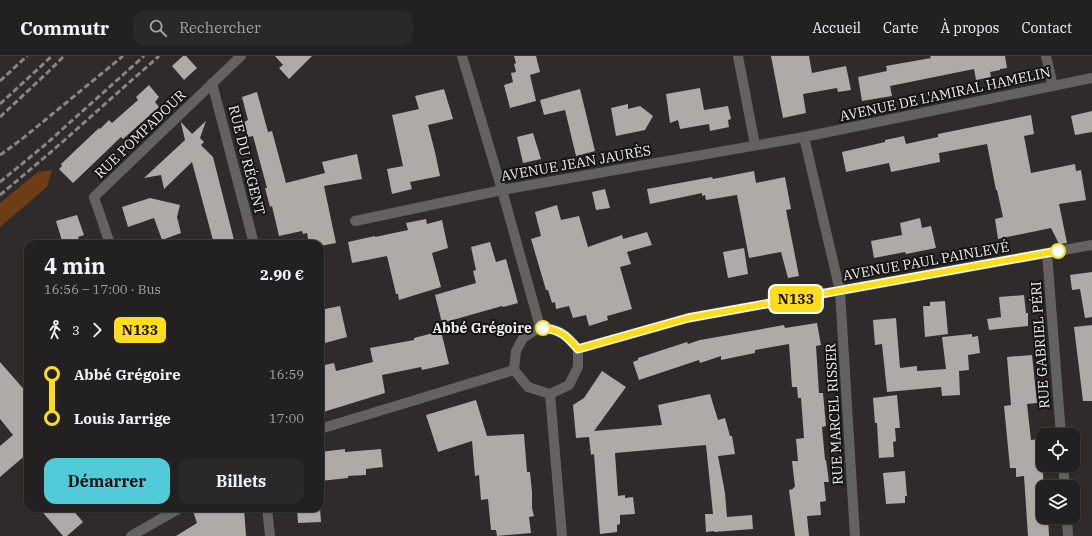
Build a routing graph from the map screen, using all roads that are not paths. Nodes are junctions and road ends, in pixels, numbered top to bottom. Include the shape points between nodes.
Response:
1 (241, 56) edge
2 (462, 56) edge
3 (738, 56) edge
4 (1046, 56) edge
5 (1092, 78) edge
6 (212, 83) junction
7 (1053, 86) junction
8 (804, 137) junction
9 (755, 145) junction
10 (502, 190) junction
11 (355, 222) dead end
12 (109, 240) edge
13 (253, 240) edge
14 (1092, 246) edge
15 (1047, 253) junction
16 (840, 290) junction
17 (540, 327) junction
18 (578, 349) junction
19 (514, 370) junction
20 (550, 394) junction
21 (324, 428) edge
22 (1060, 428) edge
23 (173, 512) edge
24 (268, 512) edge
25 (1067, 524) edge
26 (131, 536) edge
27 (270, 536) edge
28 (562, 536) edge
29 (855, 536) edge
30 (1068, 536) edge

1 - 6 street, RUE POMPADOUR
2 - 10 street
3 - 9 street
4 - 7 street
5 - 7 street, AVENUE DE L'AMIRAL HAMELIN
6 - 12 street, RUE POMPADOUR via 94,197
6 - 13 street, RUE DU RÉGENT
7 - 8 street, AVENUE DE L'AMIRAL HAMELIN
8 - 9 street, AVENUE JEAN JAURÈS
8 - 16 street, RUE MARCEL RISSER
9 - 10 street, AVENUE JEAN JAURÈS
10 - 11 street, AVENUE JEAN JAURÈS
10 - 17 street
14 - 15 street, AVENUE PAUL PAINLEVÉ
15 - 16 street, AVENUE PAUL PAINLEVÉ
15 - 22 street, RUE GABRIEL PÉRI
16 - 18 street, AVENUE PAUL PAINLEVÉ via 688,318
16 - 29 street, RUE MARCEL RISSER
17 - 18 street via 553,329 568,337
17 - 19 street via 523,338 516,351
18 - 20 street via 578,367 569,385
19 - 20 street via 528,388
19 - 21 street
20 - 28 street
23 - 26 street
24 - 27 street
25 - 30 street

